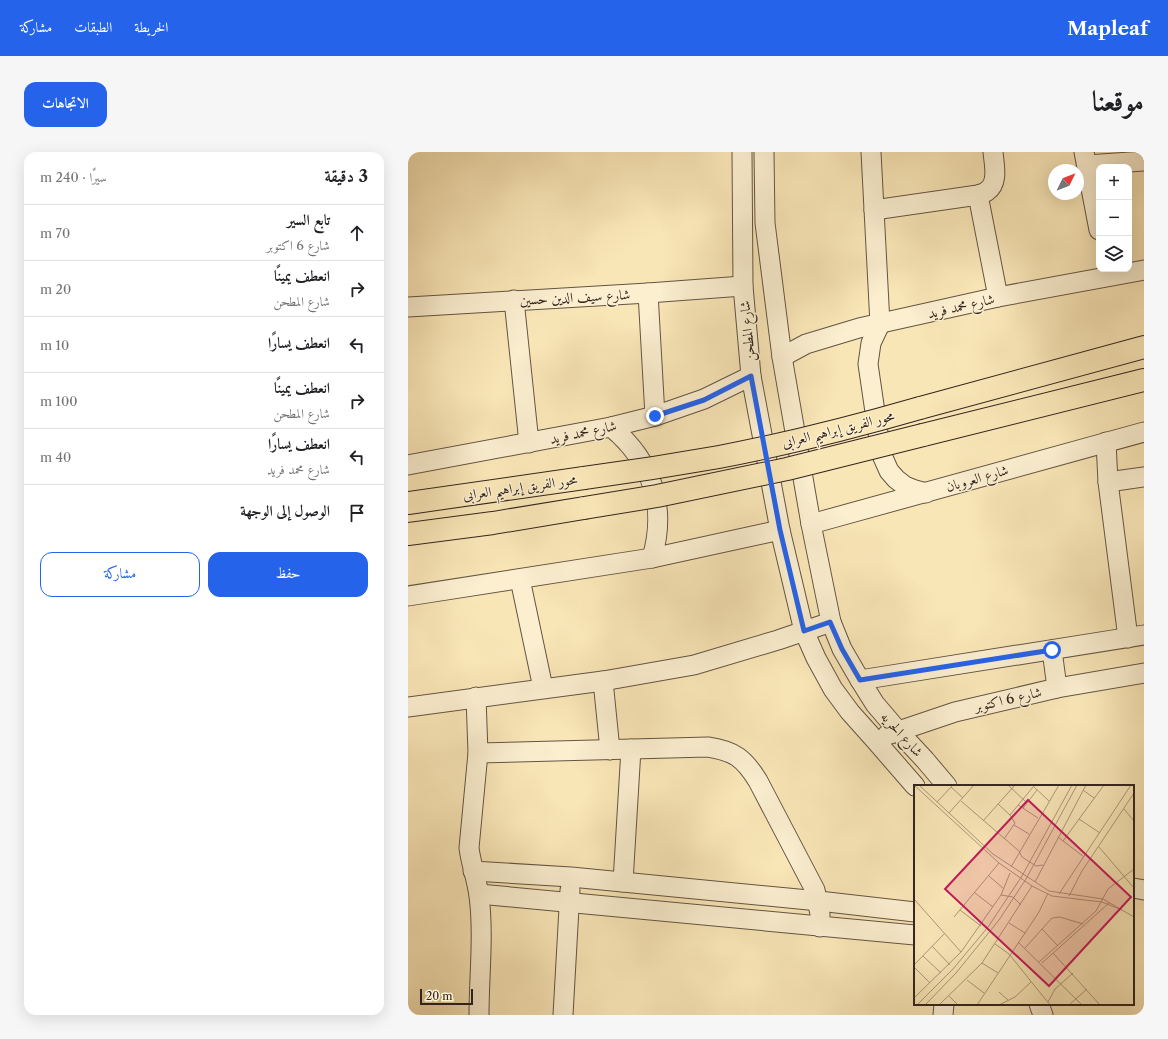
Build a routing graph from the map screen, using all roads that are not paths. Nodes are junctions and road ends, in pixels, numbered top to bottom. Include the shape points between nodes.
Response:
1 (742, 152) edge
2 (764, 152) edge
3 (871, 152) edge
4 (993, 152) edge
5 (1085, 158) edge
6 (1134, 158) edge
7 (978, 195) junction
8 (874, 210) junction
9 (1096, 215) edge
10 (1144, 270) edge
11 (1107, 273) edge
12 (742, 286) junction
13 (648, 293) junction
14 (998, 297) junction
15 (514, 300) junction
16 (408, 306) edge
17 (880, 324) junction
18 (1144, 347) edge
19 (782, 356) junction
20 (751, 376) junction
21 (1144, 380) edge
22 (655, 416) junction
23 (611, 427) junction
24 (1144, 432) edge
25 (1106, 442) junction
26 (529, 443) junction
27 (408, 465) edge
28 (1144, 477) edge
29 (1108, 482) junction
30 (926, 493) junction
31 (408, 503) edge
32 (811, 524) junction
33 (780, 530) junction
34 (408, 534) edge
35 (652, 558) junction
36 (520, 579) junction
37 (408, 596) edge
38 (830, 622) junction
39 (804, 631) junction
40 (1136, 637) edge
41 (1052, 650) junction
42 (1144, 674) edge
43 (860, 680) junction
44 (603, 681) junction
45 (543, 688) junction
46 (1057, 688) junction
47 (833, 689) joint
48 (476, 697) junction
49 (408, 707) edge
50 (898, 731) junction
51 (875, 740) junction
52 (631, 749) junction
53 (610, 750) junction
54 (478, 753) junction
55 (914, 785) edge
56 (946, 785) edge
57 (473, 872) junction
58 (571, 877) junction
59 (623, 882) junction
60 (1134, 888) edge
61 (1144, 890) edge
62 (479, 894) junction
63 (819, 900) junction
64 (569, 902) junction
65 (914, 912) edge
66 (820, 927) junction
67 (914, 935) edge
68 (944, 1005) edge
69 (1039, 1005) edge
70 (1053, 1005) edge
71 (478, 1015) edge
72 (563, 1015) edge
73 (943, 1015) edge
74 (1043, 1015) edge
75 (1054, 1015) edge

1 - 12 street, شارع المطحن
2 - 19 street via 765,223
3 - 8 street
4 - 7 street via 993,183 987,191
5 - 6 street
5 - 9 street
7 - 8 street
7 - 14 street
8 - 17 street
10 - 11 street, شارع محمد فريد
11 - 14 street, شارع محمد فريد
12 - 13 street, شارع سيف الدين حسين
12 - 20 street, شارع المطحن
13 - 15 street, شارع سيف الدين حسين
13 - 22 street
14 - 17 street, شارع محمد فريد
15 - 16 street, شارع سيف الدين حسين
15 - 26 street
17 - 19 street, شارع محمد فريد via 818,340
17 - 30 street via 871,343 868,364 881,453 889,472 896,479 910,488
18 - 31 main road, محور الفريق إبراهيم العرابى, bridge via 847,428 720,457
19 - 32 street
20 - 22 street, شارع محمد فريد via 704,400
20 - 33 street, شارع المطحن
21 - 34 main road, محور الفريق إبراهيم العرابى, bridge via 787,470 657,496
22 - 23 street, شارع محمد فريد
23 - 26 street, شارع محمد فريد
23 - 35 street via 632,447 648,472 653,486 658,529
24 - 25 street, شارع العروبان
25 - 29 street
25 - 30 street, شارع العروبان
26 - 27 street, شارع محمد فريد
28 - 29 street
29 - 40 street
30 - 32 street, شارع العروبان
32 - 38 street
33 - 35 street
33 - 39 street, شارع المطحن
35 - 36 street
36 - 37 street
36 - 45 street
38 - 39 street
38 - 43 street
39 - 44 street via 694,665
39 - 47 street, شارع المطحن
40 - 41 street
41 - 43 street
41 - 46 street
42 - 46 street, شارع 6 اكتوبر
43 - 50 street, شارع الحريه via 875,704
44 - 45 street
44 - 53 street
45 - 48 street
46 - 50 street, شارع 6 اكتوبر via 955,712
47 - 51 street, شارع الحريه
48 - 49 street
48 - 54 street
50 - 51 street, شارع 6 اكتوبر
50 - 56 street, شارع الحريه
51 - 55 street, شارع الحريه
52 - 53 street
52 - 59 street
52 - 63 street via 708,747 724,750 738,757 750,767 758,781 811,879
53 - 54 street
54 - 57 street via 470,848
57 - 58 street
57 - 62 street
58 - 59 street
58 - 64 street
59 - 63 street
60 - 61 street
62 - 64 street
62 - 71 street via 481,920
63 - 65 street
63 - 66 street
64 - 66 street
64 - 72 street
66 - 67 street
68 - 73 street
69 - 74 street
70 - 75 street

